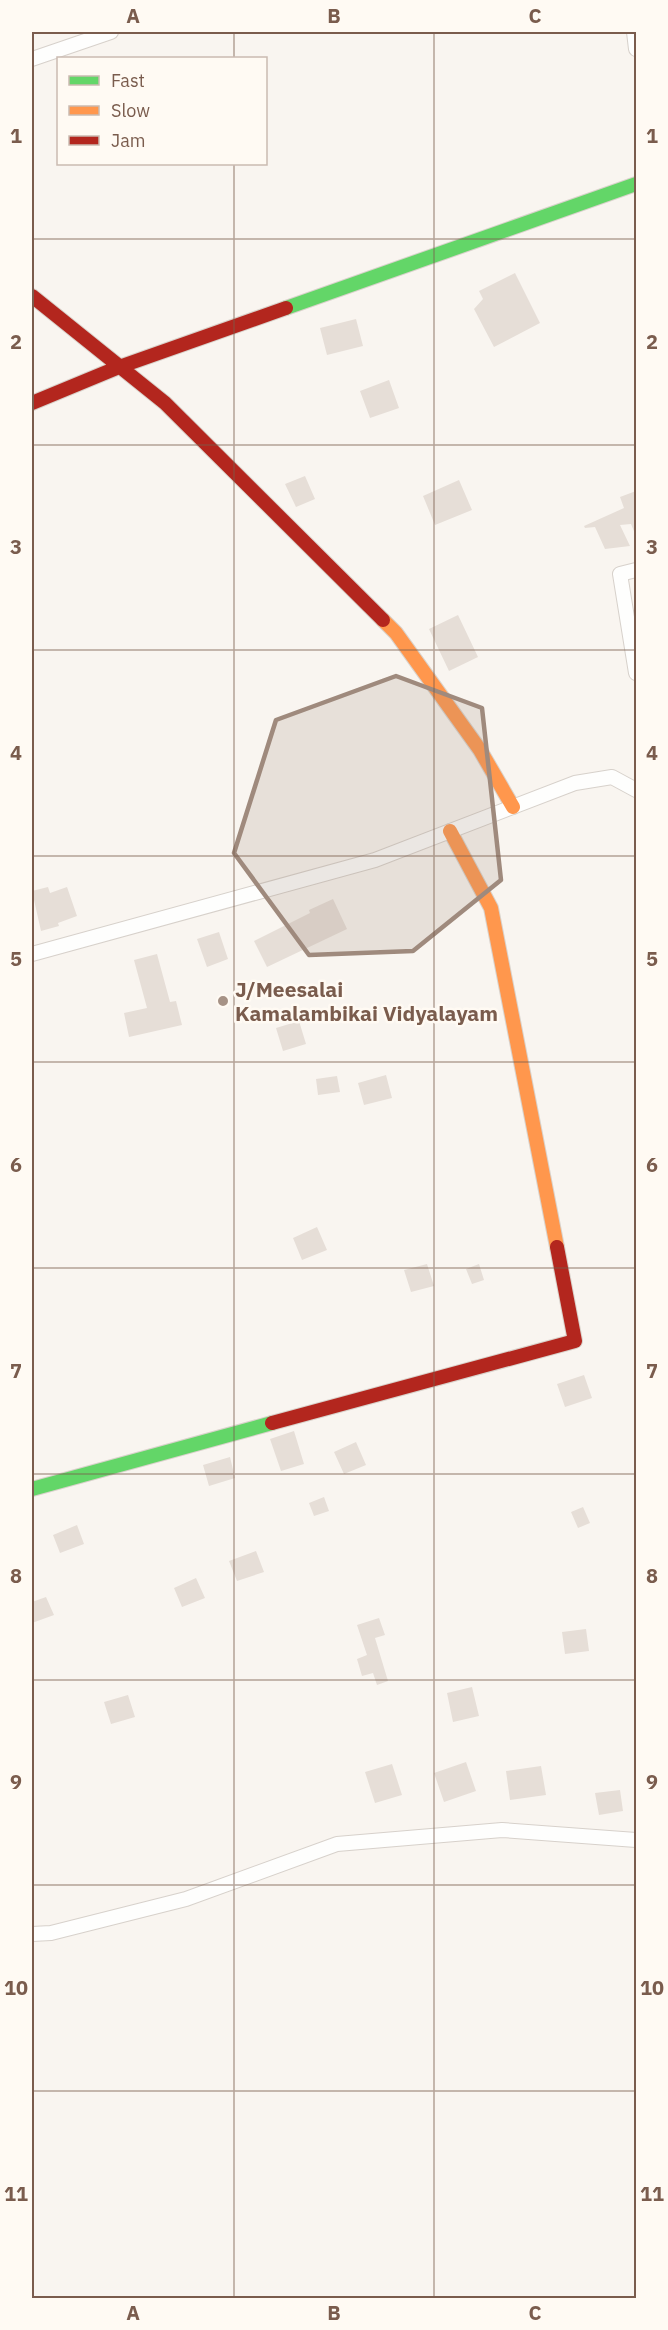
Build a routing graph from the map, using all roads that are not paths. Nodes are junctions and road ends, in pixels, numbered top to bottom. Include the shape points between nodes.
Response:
1 (111, 32) edge
2 (634, 32) edge
3 (636, 48) edge
4 (32, 59) edge
5 (636, 184) edge
6 (32, 296) edge
7 (119, 367) junction
8 (32, 403) edge
9 (636, 570) edge
10 (636, 673) edge
11 (636, 790) edge
12 (513, 807) junction
13 (450, 831) junction
14 (32, 954) edge
15 (32, 1489) edge
16 (636, 1840) edge
17 (32, 1934) edge

1 - 4 street
2 - 3 street
5 - 7 street
6 - 7 street
7 - 8 street
7 - 12 street via 165,403 396,633 480,750
9 - 10 street via 620,574
11 - 12 street via 612,777 575,783
12 - 13 street
13 - 14 street via 375,861
13 - 15 street via 491,908 575,1341
16 - 17 street via 502,1830 337,1844 186,1899 51,1933

